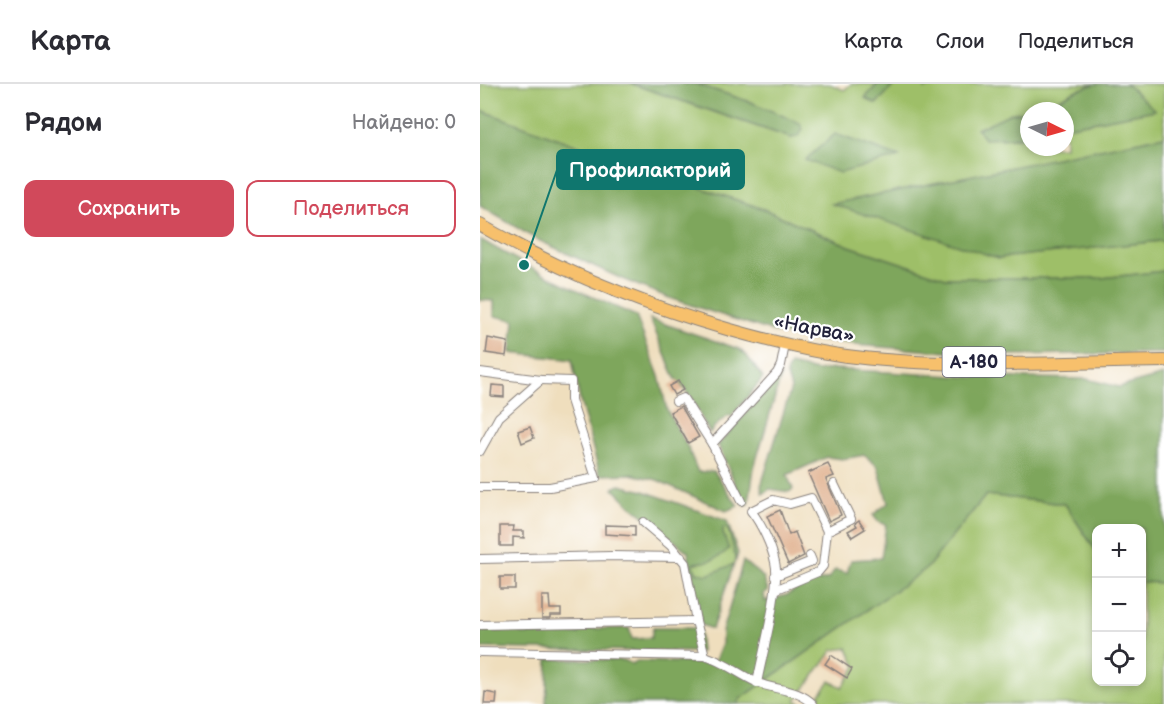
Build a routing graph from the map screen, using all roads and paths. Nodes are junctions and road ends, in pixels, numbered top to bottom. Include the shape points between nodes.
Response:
1 (480, 220) edge
2 (480, 225) edge
3 (633, 298) junction
4 (785, 345) junction
5 (1164, 361) edge
6 (480, 372) edge
7 (541, 380) junction
8 (676, 401) dead end
9 (712, 444) junction
10 (480, 451) edge
11 (834, 484) dead end
12 (480, 487) edge
13 (741, 501) dead end
14 (643, 522) dead end
15 (827, 531) junction
16 (810, 555) dead end
17 (681, 557) junction
18 (480, 559) edge
19 (776, 576) junction
20 (775, 590) junction
21 (696, 621) junction
22 (480, 625) edge
23 (480, 652) edge
24 (705, 656) junction
25 (757, 683) junction
26 (813, 704) edge

1 - 3 highway
2 - 3 highway, «Нарва» / А-180 via 554,265
3 - 4 highway, «Нарва» / А-180
4 - 5 highway, «Нарва» / А-180 via 907,361
4 - 9 street via 777,372
6 - 7 street
7 - 10 street via 499,417
7 - 12 street via 571,381 571,400 596,478 550,486
8 - 9 street via 683,398
9 - 13 street
11 - 15 street via 851,519
14 - 17 street
15 - 19 street via 811,498 790,504 773,500 751,512 776,563
15 - 20 street via 823,566 818,572
16 - 19 street via 812,561
17 - 18 street
17 - 21 street via 688,573
19 - 20 street
20 - 25 street
21 - 22 street
21 - 24 street
23 - 24 street
24 - 25 street
25 - 26 street via 798,693

